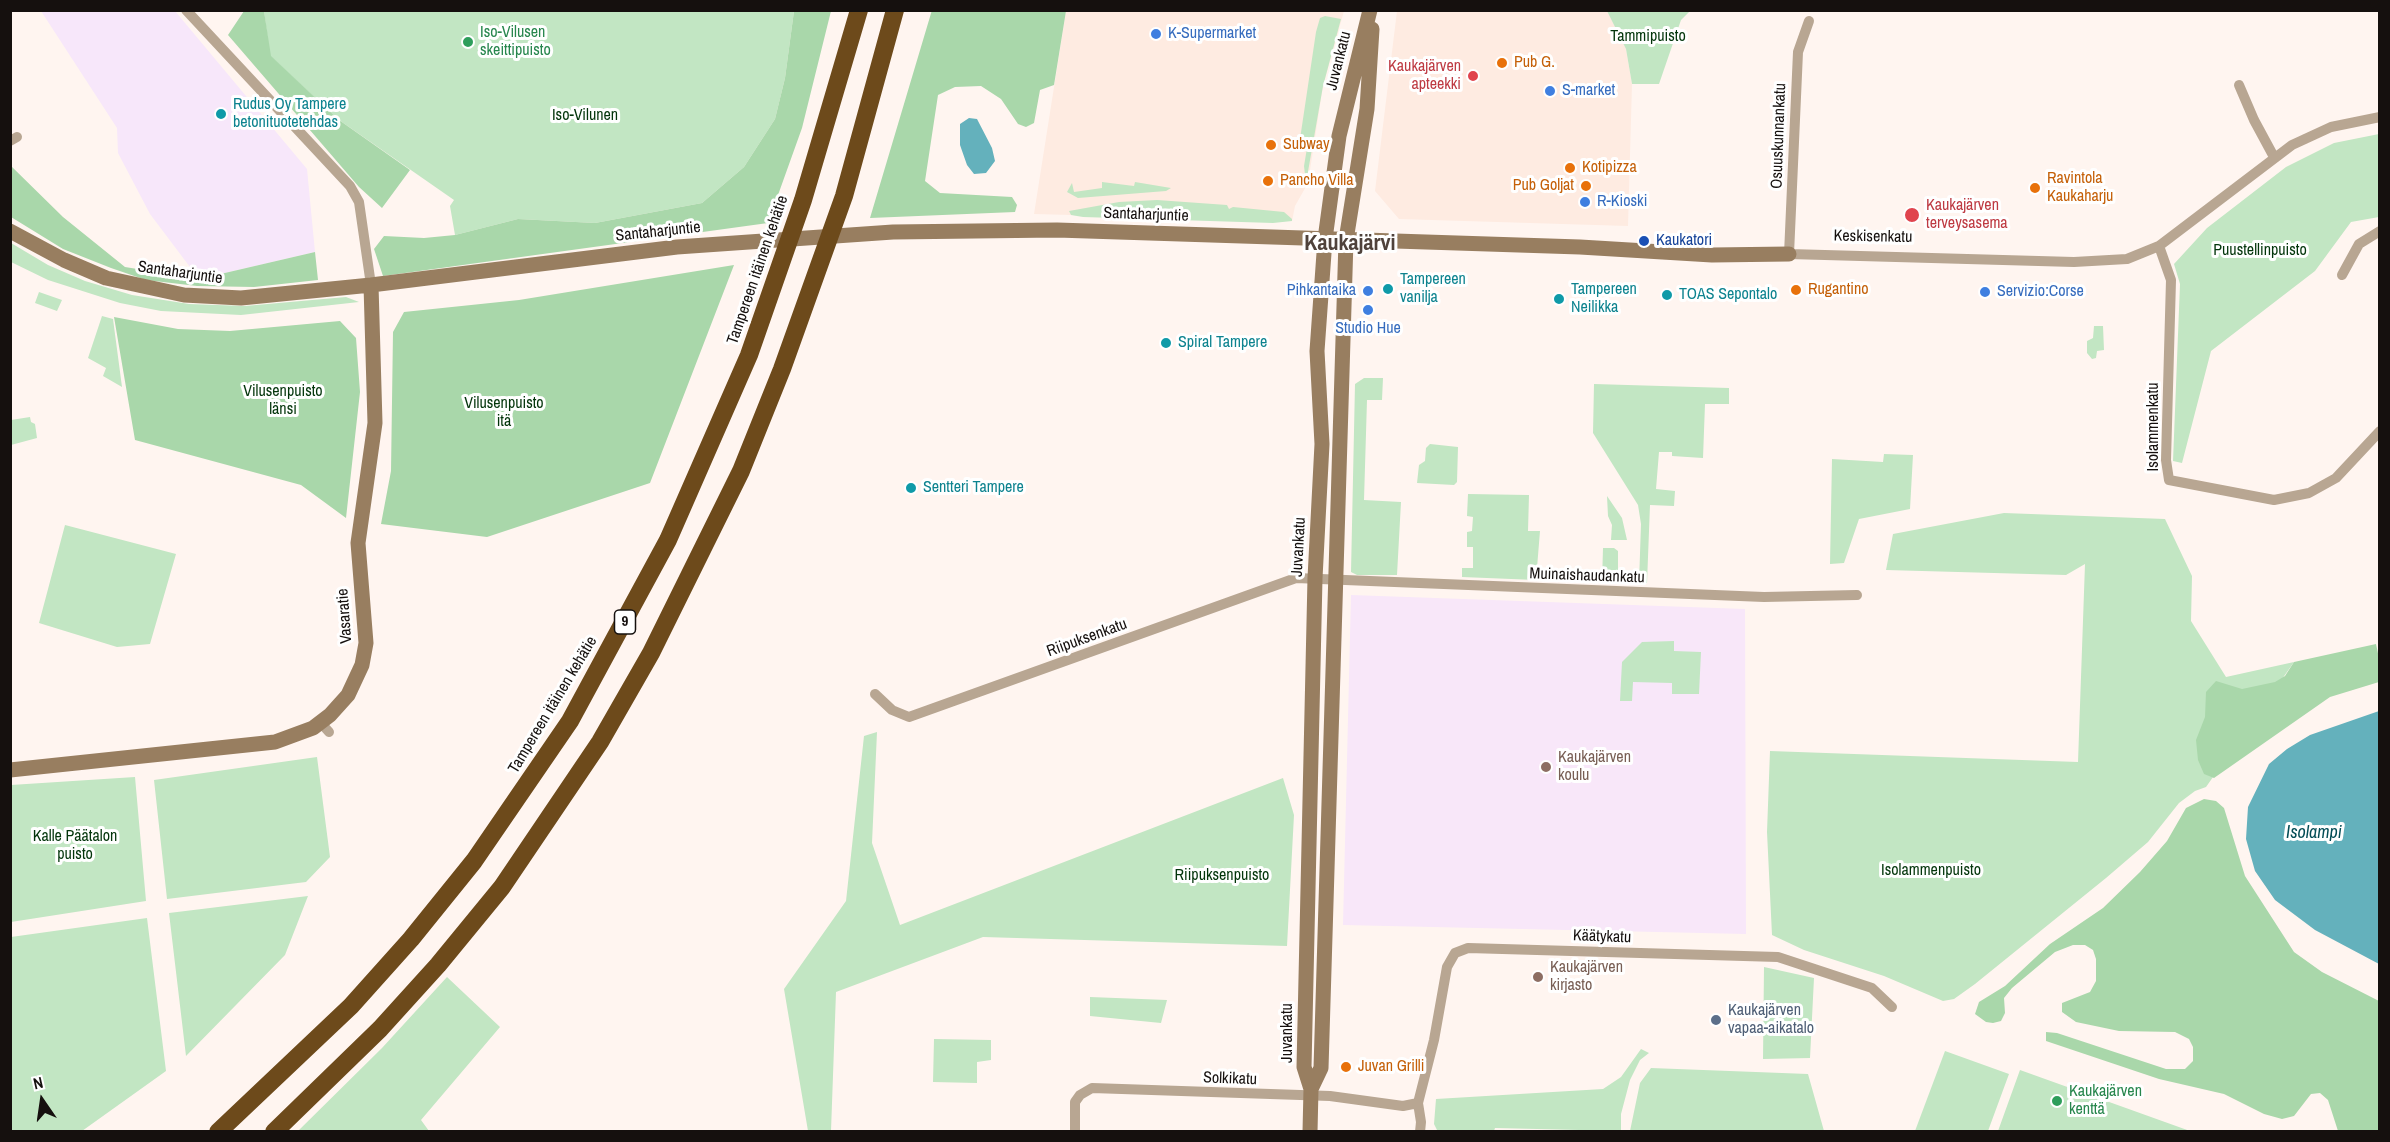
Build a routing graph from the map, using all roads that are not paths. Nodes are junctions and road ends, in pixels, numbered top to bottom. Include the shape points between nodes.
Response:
1 (186, 10) edge
2 (895, 10) edge
3 (1372, 10) edge
4 (857, 13) edge
5 (1809, 21) dead end
6 (2239, 85) dead end
7 (2379, 117) edge
8 (2274, 157) junction
9 (10, 231) edge
10 (2379, 231) edge
11 (1325, 239) junction
12 (1346, 240) junction
13 (2159, 246) junction
14 (1789, 254) junction
15 (2342, 275) dead end
16 (371, 285) junction
17 (2379, 431) edge
18 (1315, 578) junction
19 (1337, 580) junction
20 (1857, 595) dead end
21 (875, 694) dead end
22 (10, 770) edge
23 (1892, 1007) dead end
24 (1311, 1093) junction
25 (1418, 1103) junction
26 (218, 1131) edge
27 (274, 1131) edge
28 (1075, 1131) edge
29 (1310, 1131) edge
30 (1420, 1131) edge

1 - 16 street via 350,186 359,202
2 - 27 highway, 9 via 844,196 782,369 741,471 651,653 600,742 502,887 380,1029
3 - 11 main road, Juvankatu via 1339,136
3 - 12 main road, Juvankatu via 1367,109
4 - 26 highway, Tampereen itäinen kehätie / 9 via 803,200 749,355 668,540 570,721 474,861 411,939 351,1006
5 - 14 street, Osuuskunnankatu via 1798,52
6 - 8 street
7 - 8 street, Keskisenkatu via 2331,127
8 - 13 street, Keskisenkatu
9 - 16 main road, Santaharjuntie via 106,278 184,295 264,297
10 - 15 street via 2359,244
11 - 12 main road, Keskisenkatu
11 - 16 main road, Santaharjuntie via 1057,230 893,232 714,244
11 - 18 main road, Juvankatu via 1317,351 1322,444
12 - 14 main road, Keskisenkatu via 1712,255
12 - 19 main road, Juvankatu
13 - 14 street, Keskisenkatu via 2110,262
13 - 17 street, Isolammenkatu via 2171,280 2166,460 2169,480 2274,500 2309,493 2336,478
16 - 22 main road, Vasaratie via 375,423 358,543 365,649 353,688 325,727 275,742
18 - 19 street, Muinaishaudankatu
18 - 21 street, Riipuksenkatu via 1296,578 909,717 892,710
18 - 24 main road, Juvankatu via 1304,1067
19 - 20 street, Muinaishaudankatu via 1764,597
19 - 24 main road, Juvankatu via 1321,1068
23 - 25 street, Käätykatu via 1872,988 1778,957 1468,948 1455,953 1447,967
24 - 25 street, Solkikatu via 1403,1106
24 - 28 street, Solkikatu via 1092,1089 1075,1102
24 - 29 main road, Juvankatu
25 - 30 street, Käätykatu

